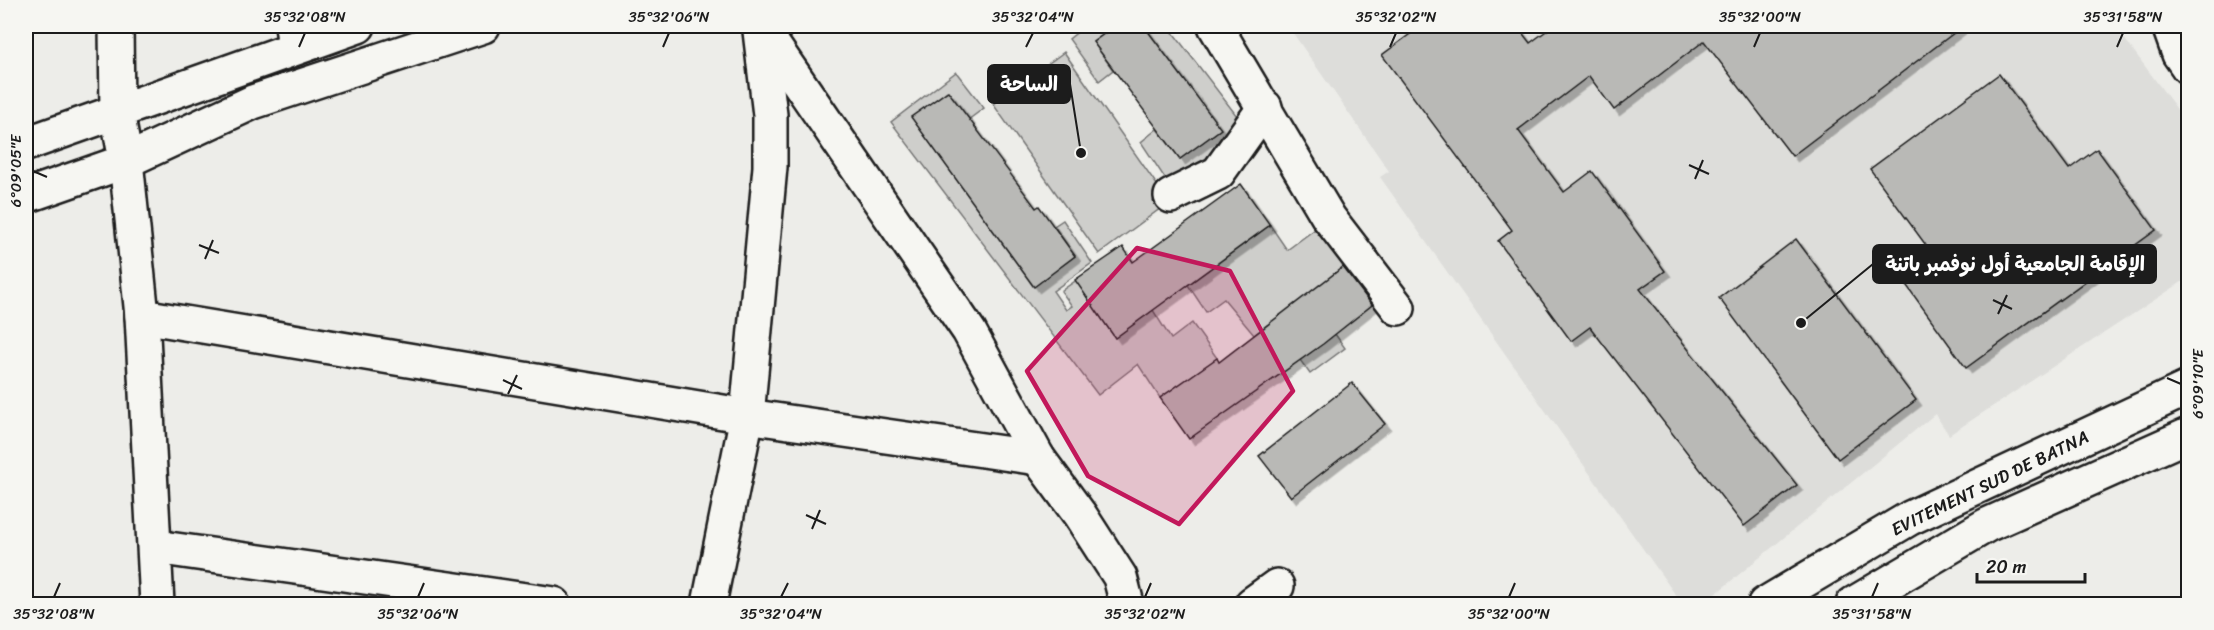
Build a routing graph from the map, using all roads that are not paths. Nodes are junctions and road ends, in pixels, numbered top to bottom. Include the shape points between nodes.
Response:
1 (116, 26) edge
2 (358, 26) edge
3 (483, 26) edge
4 (760, 26) edge
5 (1215, 26) edge
6 (2169, 26) edge
7 (294, 36) edge
8 (2188, 67) edge
9 (1265, 107) junction
10 (117, 112) junction
11 (26, 144) edge
12 (126, 161) junction
13 (26, 196) edge
14 (1171, 196) dead end
15 (1398, 308) dead end
16 (142, 316) junction
17 (2188, 388) edge
18 (747, 416) junction
19 (2188, 435) edge
20 (1038, 458) junction
21 (155, 547) junction
22 (157, 604) edge
23 (554, 604) edge
24 (709, 604) edge
25 (1127, 604) edge
26 (1765, 604) edge
27 (1853, 604) edge

1 - 10 main road
2 - 7 main road
3 - 12 main road via 253,102
4 - 18 main road via 770,116 770,167
4 - 20 main road via 969,331
5 - 9 main road
6 - 8 main road
7 - 10 main road
9 - 14 main road via 1218,172
9 - 15 main road via 1329,219
10 - 11 main road
10 - 12 main road
12 - 13 main road
12 - 16 main road
16 - 18 main road
16 - 21 main road
17 - 26 main road, EVITEMENT SUD DE BATNA via 1910,518
18 - 20 main road
18 - 24 main road
19 - 27 main road, EVITEMENT SUD DE BATNA via 1988,525
20 - 25 main road via 1120,577
21 - 22 main road
21 - 23 main road

